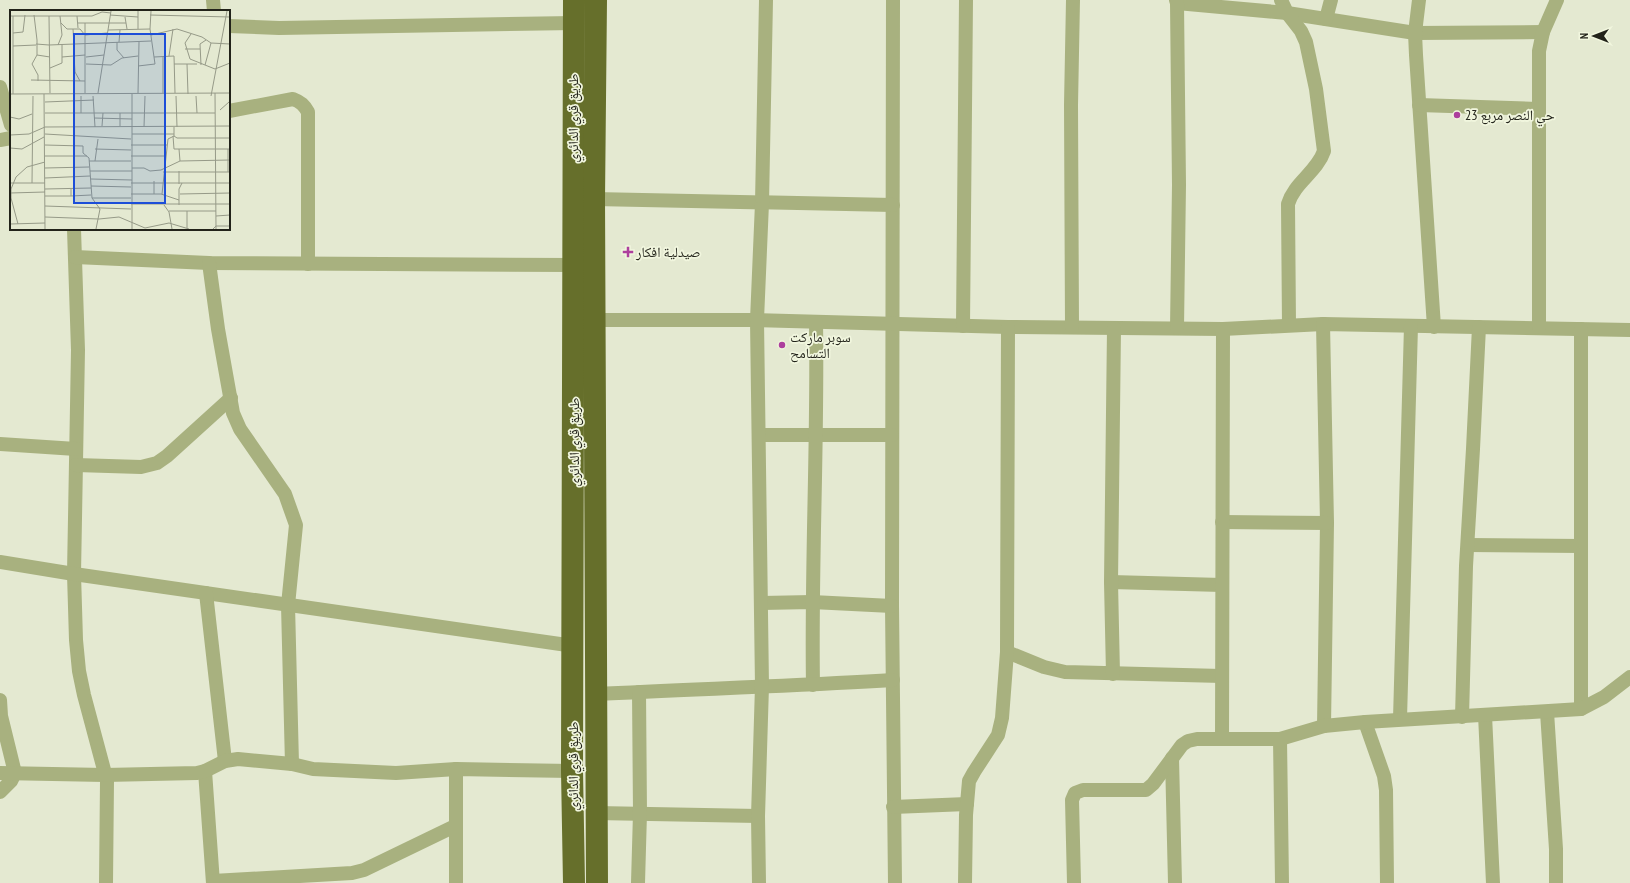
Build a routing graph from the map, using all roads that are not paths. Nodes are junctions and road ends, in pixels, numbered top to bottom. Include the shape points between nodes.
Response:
1 (213, 0) edge
2 (574, 0) edge
3 (596, 0) edge
4 (766, 0) edge
5 (892, 0) edge
6 (966, 0) edge
7 (1073, 0) edge
8 (1331, 0) edge
9 (1419, 0) edge
10 (1556, 0) edge
11 (1177, 2) edge
12 (1284, 6) edge
13 (214, 10) edge
14 (1326, 19) junction
15 (574, 22) junction
16 (230, 26) edge
17 (1543, 32) junction
18 (1415, 33) junction
19 (0, 87) edge
20 (1419, 105) junction
21 (1538, 109) junction
22 (230, 111) edge
23 (10, 122) edge
24 (10, 138) edge
25 (0, 140) edge
26 (594, 199) junction
27 (762, 203) junction
28 (892, 205) junction
29 (74, 230) edge
30 (75, 257) junction
31 (209, 263) junction
32 (308, 264) junction
33 (573, 265) junction
34 (584, 319) junction
35 (757, 320) junction
36 (816, 322) junction
37 (892, 323) junction
38 (1323, 324) junction
39 (1289, 325) junction
40 (963, 326) junction
41 (1411, 326) junction
42 (1008, 327) junction
43 (1072, 327) junction
44 (1434, 327) junction
45 (1479, 327) junction
46 (1538, 327) junction
47 (1114, 328) junction
48 (1177, 328) junction
49 (1223, 328) junction
50 (1581, 329) junction
51 (1630, 330) edge
52 (231, 398) junction
53 (759, 435) junction
54 (815, 435) junction
55 (892, 436) junction
56 (0, 444) edge
57 (76, 449) junction
58 (76, 465) junction
59 (1222, 522) junction
60 (1327, 523) junction
61 (1468, 545) junction
62 (1581, 546) junction
63 (0, 562) edge
64 (74, 574) junction
65 (1111, 582) junction
66 (1222, 585) junction
67 (206, 593) junction
68 (812, 602) junction
69 (761, 603) junction
70 (288, 605) junction
71 (892, 606) junction
72 (574, 646) junction
73 (1007, 652) junction
74 (1113, 674) junction
75 (1222, 676) junction
76 (1630, 677) edge
77 (893, 680) junction
78 (813, 685) junction
79 (762, 686) junction
80 (639, 692) junction
81 (596, 694) junction
82 (0, 700) edge
83 (1581, 709) junction
84 (1547, 712) junction
85 (1485, 715) junction
86 (1462, 716) junction
87 (1400, 720) junction
88 (1365, 722) junction
89 (1324, 726) junction
90 (1222, 739) junction
91 (1280, 739) junction
92 (1172, 758) junction
93 (225, 761) junction
94 (292, 764) junction
95 (456, 769) junction
96 (205, 771) junction
97 (572, 771) junction
98 (0, 773) edge
99 (15, 773) junction
100 (105, 775) junction
101 (0, 792) edge
102 (967, 804) junction
103 (893, 807) junction
104 (596, 812) junction
105 (640, 813) junction
106 (758, 816) junction
107 (455, 826) junction
108 (213, 882) edge
109 (106, 883) edge
110 (456, 883) edge
111 (574, 883) edge
112 (597, 883) edge
113 (638, 883) edge
114 (759, 883) edge
115 (895, 883) edge
116 (965, 883) edge
117 (1074, 883) edge
118 (1175, 883) edge
119 (1282, 883) edge
120 (1387, 883) edge
121 (1493, 883) edge
122 (1556, 883) edge

1 - 13 street
2 - 15 highway, طريق قري الدائري
3 - 26 highway, طريق قري الدائري
4 - 27 street
5 - 28 street
6 - 40 street
7 - 43 street
8 - 14 street
9 - 18 street
10 - 17 street
11 - 12 street
11 - 48 street
12 - 14 street
12 - 39 street via 1306,42 1316,89 1324,152 1321,160 1291,195 1288,204
14 - 18 street
15 - 16 street via 279,28
15 - 33 highway, طريق قري الدائري
17 - 18 street
17 - 21 street via 1538,51
18 - 20 street
19 - 23 street
20 - 21 street
20 - 44 street
21 - 46 street
22 - 32 street via 293,100 300,101 308,112
24 - 25 street
26 - 27 street
26 - 34 highway, طريق قري الدائري
27 - 28 street
27 - 35 street
28 - 37 street
29 - 30 street
30 - 31 street
30 - 57 street via 78,350
31 - 32 street
31 - 52 street
32 - 33 street
33 - 34 highway, طريق قري الدائري
34 - 35 street
34 - 72 highway, طريق قري الدائري
34 - 81 highway, طريق قري الدائري
35 - 36 street
35 - 53 street
36 - 37 street
36 - 54 street
37 - 40 street
37 - 55 street
38 - 39 street
38 - 41 street
38 - 60 street
39 - 49 street
40 - 42 street
41 - 44 street
41 - 87 street
42 - 43 street
42 - 73 street
43 - 47 street
44 - 45 street
45 - 46 street
45 - 61 street
46 - 50 street
47 - 48 street
47 - 65 street
48 - 49 street
49 - 59 street
50 - 51 street
50 - 62 street
52 - 58 street via 157,463 141,468
52 - 70 street via 233,413 240,429 285,494 296,525
53 - 54 street
53 - 69 street
54 - 55 street
54 - 68 street
55 - 71 street
56 - 57 street
57 - 58 street
58 - 64 street
59 - 60 street
59 - 66 street
60 - 89 street
61 - 62 street
61 - 86 street
62 - 83 street
63 - 64 street
64 - 67 street
64 - 100 street via 79,671
65 - 66 street
65 - 74 street
66 - 75 street
67 - 70 street
67 - 93 street
68 - 69 street
68 - 71 street
68 - 78 street
69 - 79 street
70 - 72 street
70 - 94 street
71 - 77 street
72 - 97 highway, طريق قري الدائري
73 - 74 street via 1053,670
73 - 102 street via 1001,728 969,781
74 - 75 street
75 - 90 street
76 - 83 street
77 - 78 street
77 - 103 street
78 - 79 street
79 - 80 street
79 - 106 street
80 - 81 street
80 - 105 street
81 - 104 highway, طريق قري الدائري
82 - 99 street via 1,716
83 - 84 street
84 - 85 street
84 - 122 street
85 - 86 street
85 - 121 street
86 - 87 street
87 - 88 street
88 - 89 street
88 - 120 street via 1384,776 1386,790
89 - 91 street
90 - 91 street
90 - 92 street via 1188,741
91 - 119 street
92 - 117 street via 1154,784 1146,790 1082,790 1076,793 1072,800
92 - 118 street
93 - 94 street via 238,758
93 - 96 street
94 - 95 street via 313,769 396,773
95 - 97 street
95 - 107 street
96 - 100 street
96 - 108 street
97 - 111 highway, طريق قري الدائري
98 - 99 street
99 - 100 street
99 - 101 street
100 - 109 street via 108,797
102 - 103 street
102 - 116 street
103 - 115 street
104 - 105 street
104 - 112 highway, طريق قري الدائري
105 - 106 street
105 - 113 street
106 - 114 street
107 - 108 street via 364,870 352,873
107 - 110 street

